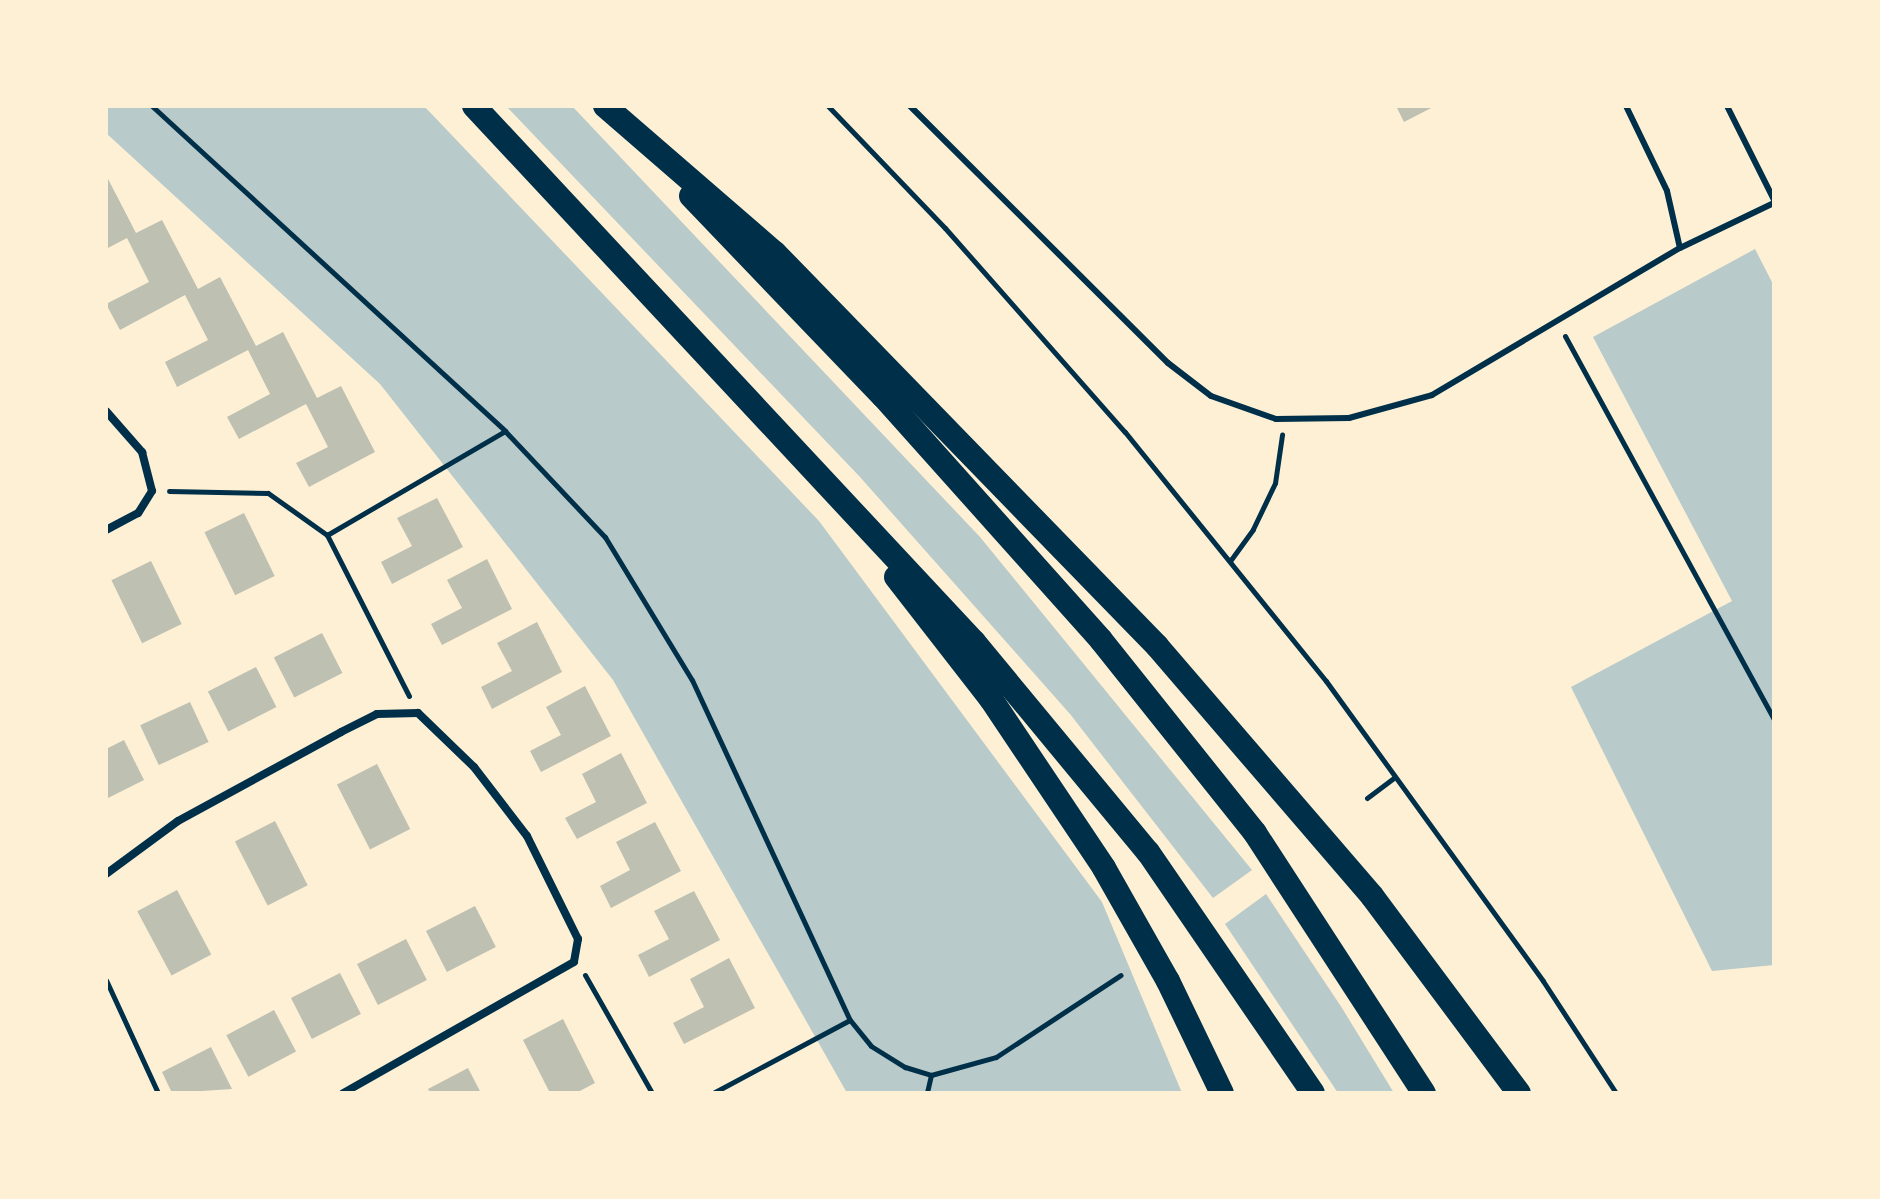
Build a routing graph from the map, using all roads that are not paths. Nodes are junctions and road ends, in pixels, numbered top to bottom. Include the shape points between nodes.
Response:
1 (474, 106) edge
2 (605, 106) edge
3 (910, 106) edge
4 (1626, 106) edge
5 (1727, 106) edge
6 (1774, 202) edge
7 (1680, 248) junction
8 (106, 411) edge
9 (813, 466) junction
10 (106, 530) edge
11 (106, 874) edge
12 (343, 1093) edge
13 (1222, 1093) edge
14 (1313, 1093) edge
15 (1424, 1093) edge
16 (1519, 1093) edge

1 - 9 highway
2 - 15 highway via 883,396 1101,640 1255,833
2 - 16 highway via 785,262 1157,646 1363,884
3 - 7 lane via 1168,363 1240,411 1285,419 1349,418 1432,395
4 - 7 lane via 1667,191
5 - 6 lane
6 - 7 lane
8 - 10 street via 142,452 152,491 138,513
9 - 13 highway via 991,699 1104,868 1168,981
9 - 14 highway via 974,642 1148,852
11 - 12 street via 178,821 341,732 377,714 418,713 474,767 527,836 578,939 574,962

